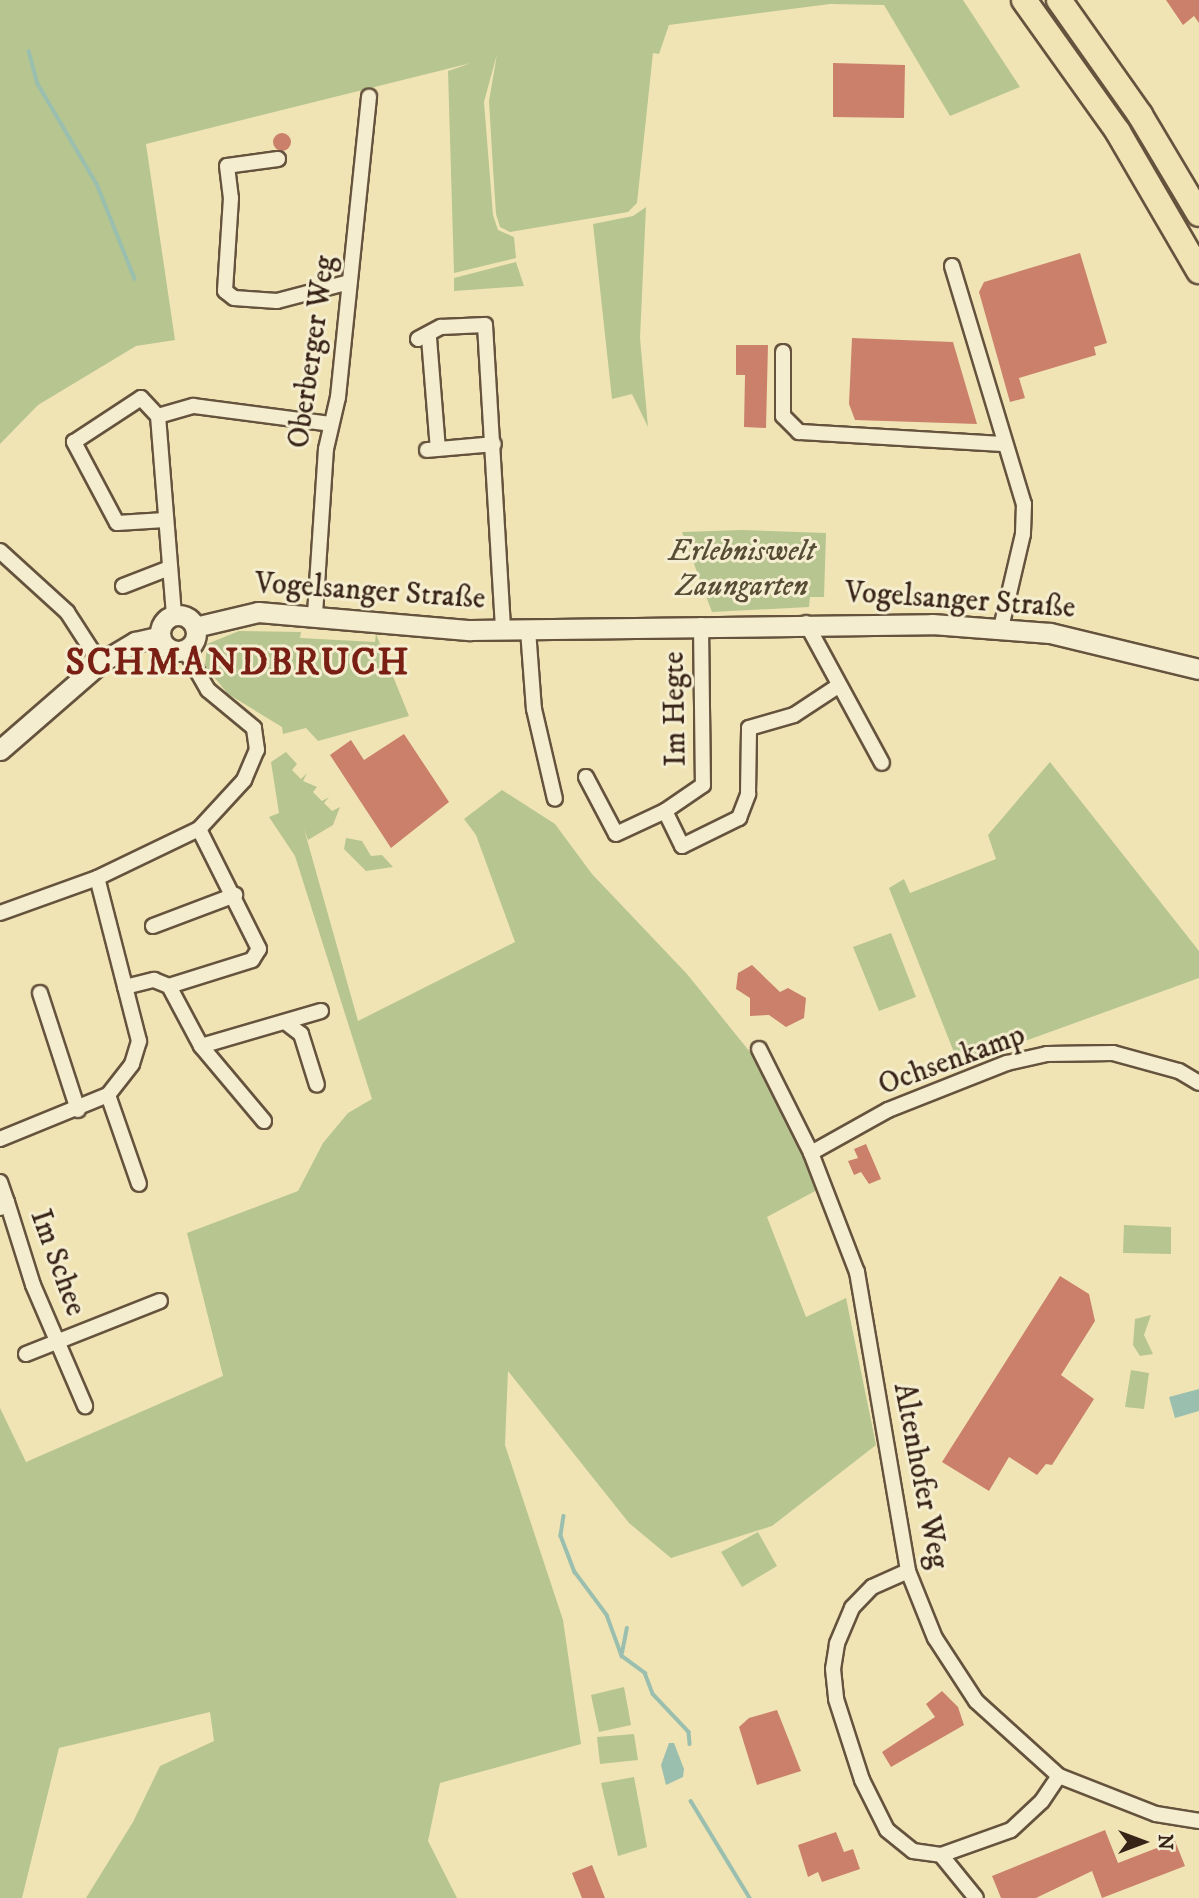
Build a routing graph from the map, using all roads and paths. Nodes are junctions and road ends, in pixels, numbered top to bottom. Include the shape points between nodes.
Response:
1 (1024, 0) edge
2 (1059, 0) edge
3 (369, 97) dead end
4 (278, 159) dead end
5 (1199, 214) edge
6 (952, 266) dead end
7 (1199, 271) edge
8 (350, 282) junction
9 (783, 352) dead end
10 (158, 416) junction
11 (331, 424) junction
12 (494, 444) junction
13 (1004, 444) junction
14 (165, 520) junction
15 (0, 551) edge
16 (167, 569) junction
17 (123, 586) dead end
18 (315, 614) junction
19 (174, 615) junction
20 (806, 623) junction
21 (701, 625) junction
22 (195, 627) junction
23 (1001, 628) junction
24 (503, 630) junction
25 (528, 630) junction
26 (160, 636) junction
27 (185, 650) junction
28 (100, 663) junction
29 (1199, 670) edge
30 (838, 686) junction
31 (0, 750) edge
32 (882, 763) dead end
33 (586, 777) dead end
34 (555, 799) dead end
35 (665, 811) junction
36 (199, 829) junction
37 (97, 878) junction
38 (235, 895) junction
39 (0, 913) edge
40 (153, 926) dead end
41 (169, 986) junction
42 (125, 987) junction
43 (40, 993) dead end
44 (321, 1011) dead end
45 (285, 1022) junction
46 (201, 1046) junction
47 (759, 1049) dead end
48 (1199, 1083) edge
49 (317, 1085) dead end
50 (108, 1095) junction
51 (78, 1111) junction
52 (264, 1121) dead end
53 (0, 1139) edge
54 (811, 1153) junction
55 (0, 1182) edge
56 (139, 1185) dead end
57 (3, 1205) edge
58 (160, 1301) dead end
59 (59, 1342) junction
60 (26, 1354) dead end
61 (85, 1406) dead end
62 (908, 1571) junction
63 (1059, 1776) junction
64 (1199, 1821) edge
65 (941, 1855) junction
66 (976, 1898) edge

1 - 7 highway via 1118,132
2 - 5 highway via 1140,115
3 - 8 street, Oberberger Weg
4 - 8 street via 227,166 230,198 225,291 234,298 277,301
6 - 13 street
8 - 11 street, Oberberger Weg
9 - 13 street via 783,416 799,432
10 - 11 street via 194,405
10 - 14 street
10 - 14 street via 141,398 74,442 117,523
11 - 18 street, Oberberger Weg
12 - 12 street, Vogelsanger Straße via 485,325 441,327 424,338 433,450
12 - 24 street, Vogelsanger Straße
13 - 23 street via 1025,518
14 - 16 street
15 - 28 street via 67,612
16 - 17 street
16 - 19 street
18 - 22 street, Vogelsanger Straße via 244,612
18 - 24 street, Vogelsanger Straße
19 - 22 street via 187,618
19 - 26 street via 164,621
20 - 21 street, Vogelsanger Straße
20 - 23 street, Vogelsanger Straße
20 - 30 street
21 - 25 street, Vogelsanger Straße
21 - 35 street, Im Hegte via 703,785
22 - 27 street via 195,639
23 - 29 street, Vogelsanger Straße via 1093,641
24 - 25 street, Vogelsanger Straße
25 - 34 street via 534,709
26 - 27 street via 171,650
26 - 28 street via 135,642
27 - 36 street via 208,690 252,725 258,741 244,780
28 - 31 street
30 - 32 street
30 - 35 street, Im Hegte via 794,715 749,728 748,794 731,826 682,846
33 - 35 street, Im Hegte via 616,834
36 - 37 street
36 - 38 street
37 - 39 street
37 - 42 street
38 - 40 street
38 - 41 street via 260,949 252,960
41 - 42 street via 154,980
41 - 46 street
42 - 50 street via 139,1041 132,1064
43 - 51 street
44 - 45 street
45 - 46 street
45 - 49 street via 301,1034
46 - 52 street
47 - 54 street, Altenhofer Weg
48 - 54 street, Ochsenkamp via 1179,1071 1113,1053 1047,1054 1007,1063 888,1110
50 - 51 street
50 - 56 street
51 - 53 street
54 - 62 street, Altenhofer Weg via 857,1272
55 - 57 street, Im Schee
57 - 59 street, Im Schee
58 - 59 street, Im Schee
59 - 60 street, Im Schee
59 - 61 street, Im Schee
62 - 63 street, Altenhofer Weg via 935,1638 976,1701
62 - 65 street via 873,1587 852,1608 836,1644 836,1699 862,1780 887,1830 913,1851
63 - 64 street, Altenhofer Weg via 1156,1814
63 - 65 street via 1042,1801 1010,1830
65 - 66 street

